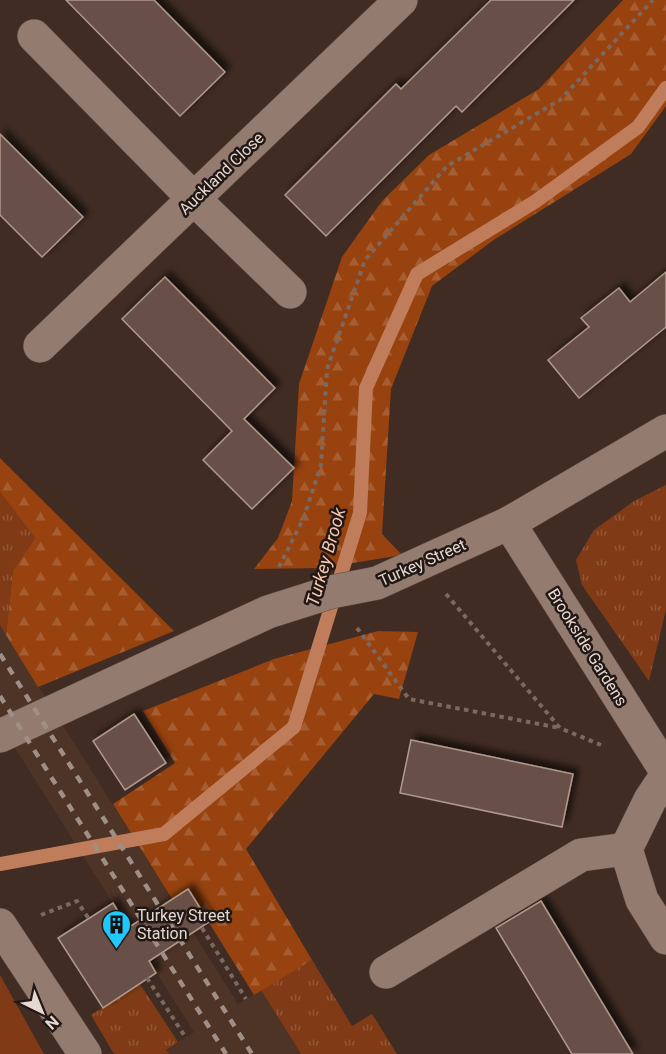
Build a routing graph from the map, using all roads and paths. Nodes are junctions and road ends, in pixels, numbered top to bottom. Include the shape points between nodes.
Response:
1 (401, 0) edge
2 (653, 0) edge
3 (34, 36) dead end
4 (194, 199) junction
5 (290, 291) dead end
6 (40, 346) dead end
7 (666, 431) edge
8 (509, 523) junction
9 (420, 563) junction
10 (330, 592) junction
11 (268, 612) junction
12 (560, 728) junction
13 (0, 736) edge
14 (603, 746) dead end
15 (666, 771) edge
16 (666, 776) edge
17 (626, 849) junction
18 (38, 917) dead end
19 (89, 919) dead end
20 (0, 925) edge
21 (202, 928) dead end
22 (666, 938) edge
23 (387, 972) dead end
24 (147, 978) dead end
25 (246, 999) dead end
26 (186, 1038) dead end
27 (86, 1054) edge

1 - 4 street, Auckland Close
2 - 11 path via 560,100 447,166 365,260 327,369 321,465 304,518 280,561
3 - 4 street
4 - 5 street
4 - 6 street, Auckland Close
7 - 8 street, Turkey Street
8 - 9 street, Turkey Street
8 - 15 street, Brookside Gardens
9 - 10 street, Turkey Street via 377,584
9 - 12 path
10 - 11 street, Turkey Street
10 - 12 path via 409,699
11 - 13 street, Turkey Street
12 - 14 path
16 - 17 street
17 - 22 street via 642,900
17 - 23 street via 581,855
18 - 19 path via 77,901
20 - 27 street
21 - 25 path
24 - 26 path

